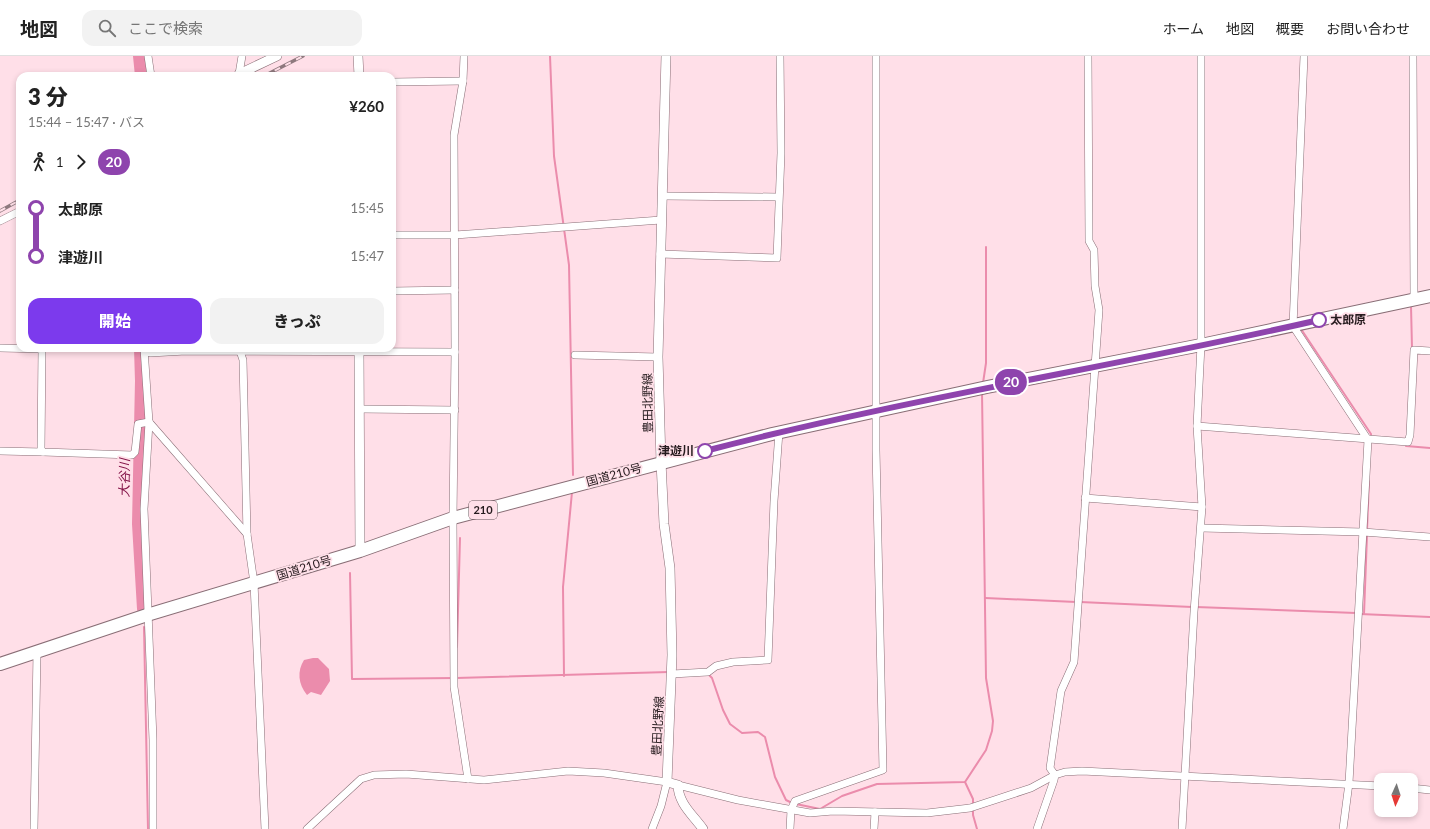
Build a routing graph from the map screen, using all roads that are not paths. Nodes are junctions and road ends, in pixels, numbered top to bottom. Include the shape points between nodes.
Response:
1 (148, 56) edge
2 (242, 56) edge
3 (277, 56) edge
4 (358, 56) edge
5 (464, 56) edge
6 (666, 56) edge
7 (780, 56) edge
8 (876, 56) edge
9 (1088, 56) edge
10 (1201, 56) edge
11 (1304, 56) edge
12 (1413, 56) edge
13 (150, 72) edge
14 (239, 72) edge
15 (243, 72) edge
16 (358, 72) edge
17 (463, 81) junction
18 (396, 82) edge
19 (663, 196) junction
20 (778, 197) junction
21 (16, 213) edge
22 (661, 220) junction
23 (0, 221) edge
24 (396, 235) edge
25 (455, 235) junction
26 (660, 254) junction
27 (455, 290) junction
28 (396, 291) edge
29 (1430, 296) edge
30 (1414, 299) junction
31 (1293, 326) junction
32 (1201, 345) junction
33 (0, 348) edge
34 (16, 348) edge
35 (396, 351) edge
36 (1430, 351) edge
37 (42, 352) edge
38 (144, 352) edge
39 (149, 352) edge
40 (240, 352) edge
41 (359, 352) edge
42 (456, 352) junction
43 (574, 355) dead end
44 (658, 357) junction
45 (1094, 366) junction
46 (146, 369) junction
47 (359, 409) junction
48 (455, 410) junction
49 (876, 410) junction
50 (149, 422) junction
51 (1197, 426) junction
52 (779, 432) junction
53 (1368, 440) junction
54 (0, 451) edge
55 (43, 452) junction
56 (661, 462) junction
57 (1085, 498) junction
58 (1202, 507) junction
59 (453, 518) junction
60 (1201, 528) junction
61 (1363, 532) junction
62 (247, 534) junction
63 (1430, 537) edge
64 (360, 551) junction
65 (254, 583) junction
66 (147, 615) junction
67 (37, 652) junction
68 (0, 664) edge
69 (672, 674) junction
70 (1054, 775) junction
71 (1185, 776) junction
72 (468, 779) junction
73 (667, 782) junction
74 (1349, 783) junction
75 (678, 785) junction
76 (1374, 785) edge
77 (1418, 789) edge
78 (1430, 790) edge
79 (791, 810) junction
80 (875, 812) junction
81 (34, 829) edge
82 (153, 829) edge
83 (266, 829) edge
84 (308, 829) edge
85 (652, 829) edge
86 (703, 829) edge
87 (790, 829) edge
88 (874, 829) edge
89 (1037, 829) edge
90 (1182, 829) edge
91 (1343, 829) edge

1 - 13 street
2 - 14 street
3 - 15 main road
4 - 16 main road
5 - 17 street
6 - 19 main road, 豊田北野線
7 - 20 street via 781,153
8 - 49 street
9 - 45 street via 1089,241 1094,250 1099,310
10 - 32 street
11 - 31 street
12 - 30 street
17 - 18 street
17 - 25 street via 454,135
19 - 20 street
19 - 22 main road, 豊田北野線
20 - 26 street via 777,258
21 - 23 street
22 - 25 street
22 - 26 main road, 豊田北野線
24 - 25 street
25 - 27 street
26 - 44 main road, 豊田北野線
27 - 28 street
27 - 42 street
29 - 30 highway, 国道210号 / 210
30 - 31 highway, 国道210号 / 210
31 - 32 highway, 国道210号 / 210
31 - 53 street
32 - 45 highway, 国道210号 / 210
32 - 51 street
33 - 34 street
35 - 42 street
36 - 53 street via 1414,350 1408,442
37 - 55 street
38 - 46 street
39 - 46 street
40 - 62 street via 243,360
41 - 47 main road
42 - 48 street
43 - 44 street
44 - 56 main road, 豊田北野線
45 - 49 highway, 国道210号 / 210
45 - 57 street
46 - 50 street
47 - 48 street
47 - 64 main road
48 - 59 street
49 - 52 highway, 国道210号 / 210
49 - 79 street via 883,770 795,801
50 - 55 street via 138,424 135,452 132,455
50 - 62 street
50 - 66 street via 144,509
51 - 53 street
51 - 58 street
52 - 56 highway, 国道210号 / 210
52 - 69 street via 768,660 733,662 716,666 708,672
53 - 61 street
54 - 55 street
56 - 59 highway, 国道210号 / 210
56 - 69 main road, 豊田北野線 via 664,524 670,568
57 - 58 street
57 - 70 street via 1074,662 1061,691 1050,768
58 - 60 street
59 - 64 highway, 国道210号 / 210
59 - 72 street via 454,687
60 - 61 street
60 - 71 street
61 - 63 street
61 - 74 street
62 - 65 street
64 - 65 highway, 国道210号 / 210
65 - 66 highway, 国道210号 / 210
65 - 83 street
66 - 67 highway, 国道210号 / 210
66 - 82 street via 153,740
67 - 68 highway, 国道210号 / 210
67 - 81 street
69 - 73 main road, 豊田北野線
70 - 71 street via 1082,771
70 - 80 street via 1031,788 970,808 927,813
70 - 89 street
71 - 74 street
71 - 90 street
72 - 73 street via 499,779 568,771
72 - 84 street via 406,774 366,776
73 - 75 main road
73 - 85 street
74 - 76 street
74 - 91 street
75 - 79 street
75 - 86 main road via 678,792 685,807
77 - 78 street
79 - 80 street via 810,813
79 - 87 street
80 - 88 street

